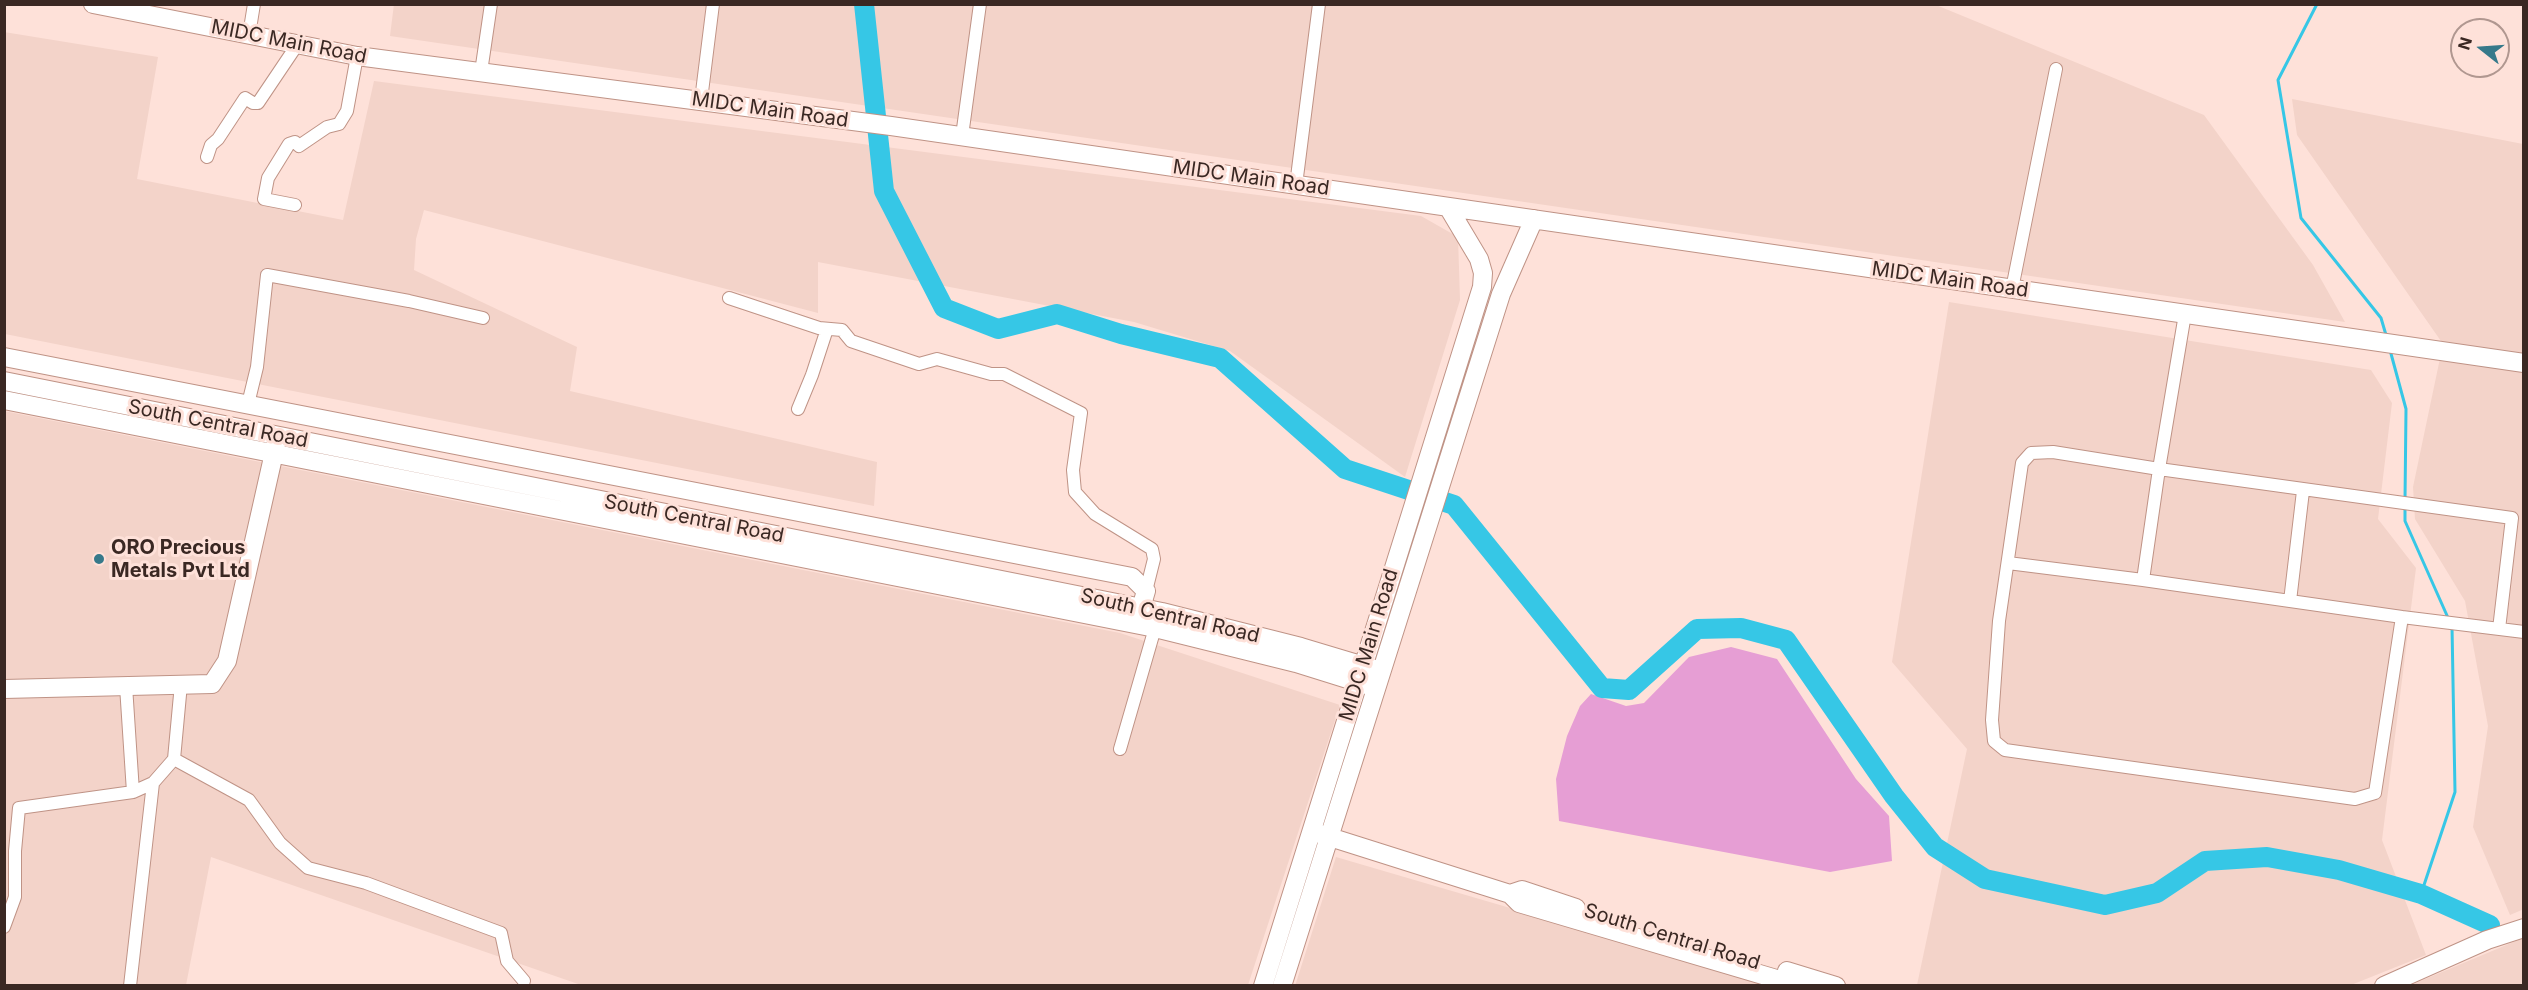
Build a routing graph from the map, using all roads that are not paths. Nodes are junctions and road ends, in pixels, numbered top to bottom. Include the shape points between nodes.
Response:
1 (93, 4) edge
2 (254, 4) edge
3 (491, 4) edge
4 (713, 4) edge
5 (980, 4) edge
6 (1319, 4) edge
7 (249, 35) junction
8 (297, 45) junction
9 (357, 56) junction
10 (2056, 69) dead end
11 (481, 72) junction
12 (701, 100) junction
13 (962, 136) junction
14 (207, 157) dead end
15 (1296, 185) junction
16 (295, 205) dead end
17 (1448, 207) junction
18 (1534, 219) junction
19 (2013, 289) junction
20 (729, 298) dead end
21 (2185, 314) junction
22 (483, 318) dead end
23 (827, 329) junction
24 (4, 357) edge
25 (2523, 363) edge
26 (4, 381) edge
27 (208, 396) junction
28 (4, 400) edge
29 (248, 404) junction
30 (798, 409) dead end
31 (202, 422) junction
32 (275, 446) junction
33 (2159, 469) junction
34 (2303, 491) junction
35 (703, 529) junction
36 (2008, 563) junction
37 (2143, 580) junction
38 (1144, 599) junction
39 (2290, 601) junction
40 (2402, 617) junction
41 (1155, 628) junction
42 (2499, 629) junction
43 (2523, 632) edge
44 (1359, 674) junction
45 (1378, 680) junction
46 (181, 684) junction
47 (126, 686) junction
48 (4, 689) edge
49 (1120, 749) dead end
50 (174, 759) junction
51 (153, 783) junction
52 (133, 792) junction
53 (1321, 835) junction
54 (1510, 894) junction
55 (4, 927) edge
56 (2523, 928) edge
57 (2523, 938) edge
58 (524, 981) dead end
59 (130, 986) edge
60 (1263, 986) edge
61 (1282, 986) edge
62 (1800, 986) edge
63 (1836, 986) edge
64 (2384, 986) edge
65 (2408, 986) edge

1 - 7 street, MIDC Main Road
2 - 7 street
3 - 11 street
4 - 12 street
5 - 13 street
6 - 15 street
7 - 8 street, MIDC Main Road
8 - 9 street, MIDC Main Road
8 - 14 street via 258,103 245,98 211,145
9 - 11 street, MIDC Main Road
9 - 16 street via 347,111 339,124 327,127 299,146 289,144 268,178 264,199
10 - 19 street
11 - 12 street, MIDC Main Road
12 - 13 street, MIDC Main Road
13 - 15 street, MIDC Main Road
15 - 17 street, MIDC Main Road
17 - 18 street, MIDC Main Road
17 - 44 street, MIDC Main Road via 1484,273 1482,287
18 - 19 street, MIDC Main Road
18 - 45 street, MIDC Main Road via 1501,294
19 - 21 street, MIDC Main Road
20 - 23 street
21 - 25 street, MIDC Main Road
21 - 33 street
22 - 29 street via 267,275 257,367
23 - 30 street
23 - 38 street via 842,330 851,341 919,364 938,359 1004,374 1081,413 1073,470 1075,492 1095,514 1152,549 1154,559
24 - 27 street
26 - 31 street, South Central Road
27 - 29 street
27 - 31 street
28 - 32 street, South Central Road
29 - 38 street via 1132,577
31 - 32 street, South Central Road
32 - 35 street, South Central Road
32 - 46 street via 227,661 212,684
33 - 34 street
33 - 36 street via 2053,452 2031,453 2022,463
33 - 37 street
34 - 39 street
34 - 42 street via 2512,518
35 - 38 street, South Central Road
35 - 41 street, South Central Road
36 - 37 street
36 - 40 street via 1999,621 1992,720 1994,741 2005,750 2355,799 2376,793
37 - 39 street
38 - 44 street, South Central Road via 1301,647
39 - 40 street
40 - 42 street
41 - 44 street, South Central Road via 1296,663
41 - 49 street
42 - 43 street
44 - 45 street, South Central Road
44 - 53 street, MIDC Main Road
45 - 53 street, MIDC Main Road
46 - 47 street
46 - 50 street
47 - 48 street
47 - 52 street
50 - 51 street
50 - 58 street via 249,800 279,843 308,868 366,883 501,933 507,961
51 - 52 street
51 - 59 street
52 - 55 street via 19,808 15,897
53 - 54 street, South Central Road
53 - 60 street, MIDC Main Road
53 - 61 street, MIDC Main Road
54 - 62 street, South Central Road via 1519,903
54 - 63 street, South Central Road via 1521,890
56 - 64 street
57 - 65 street

